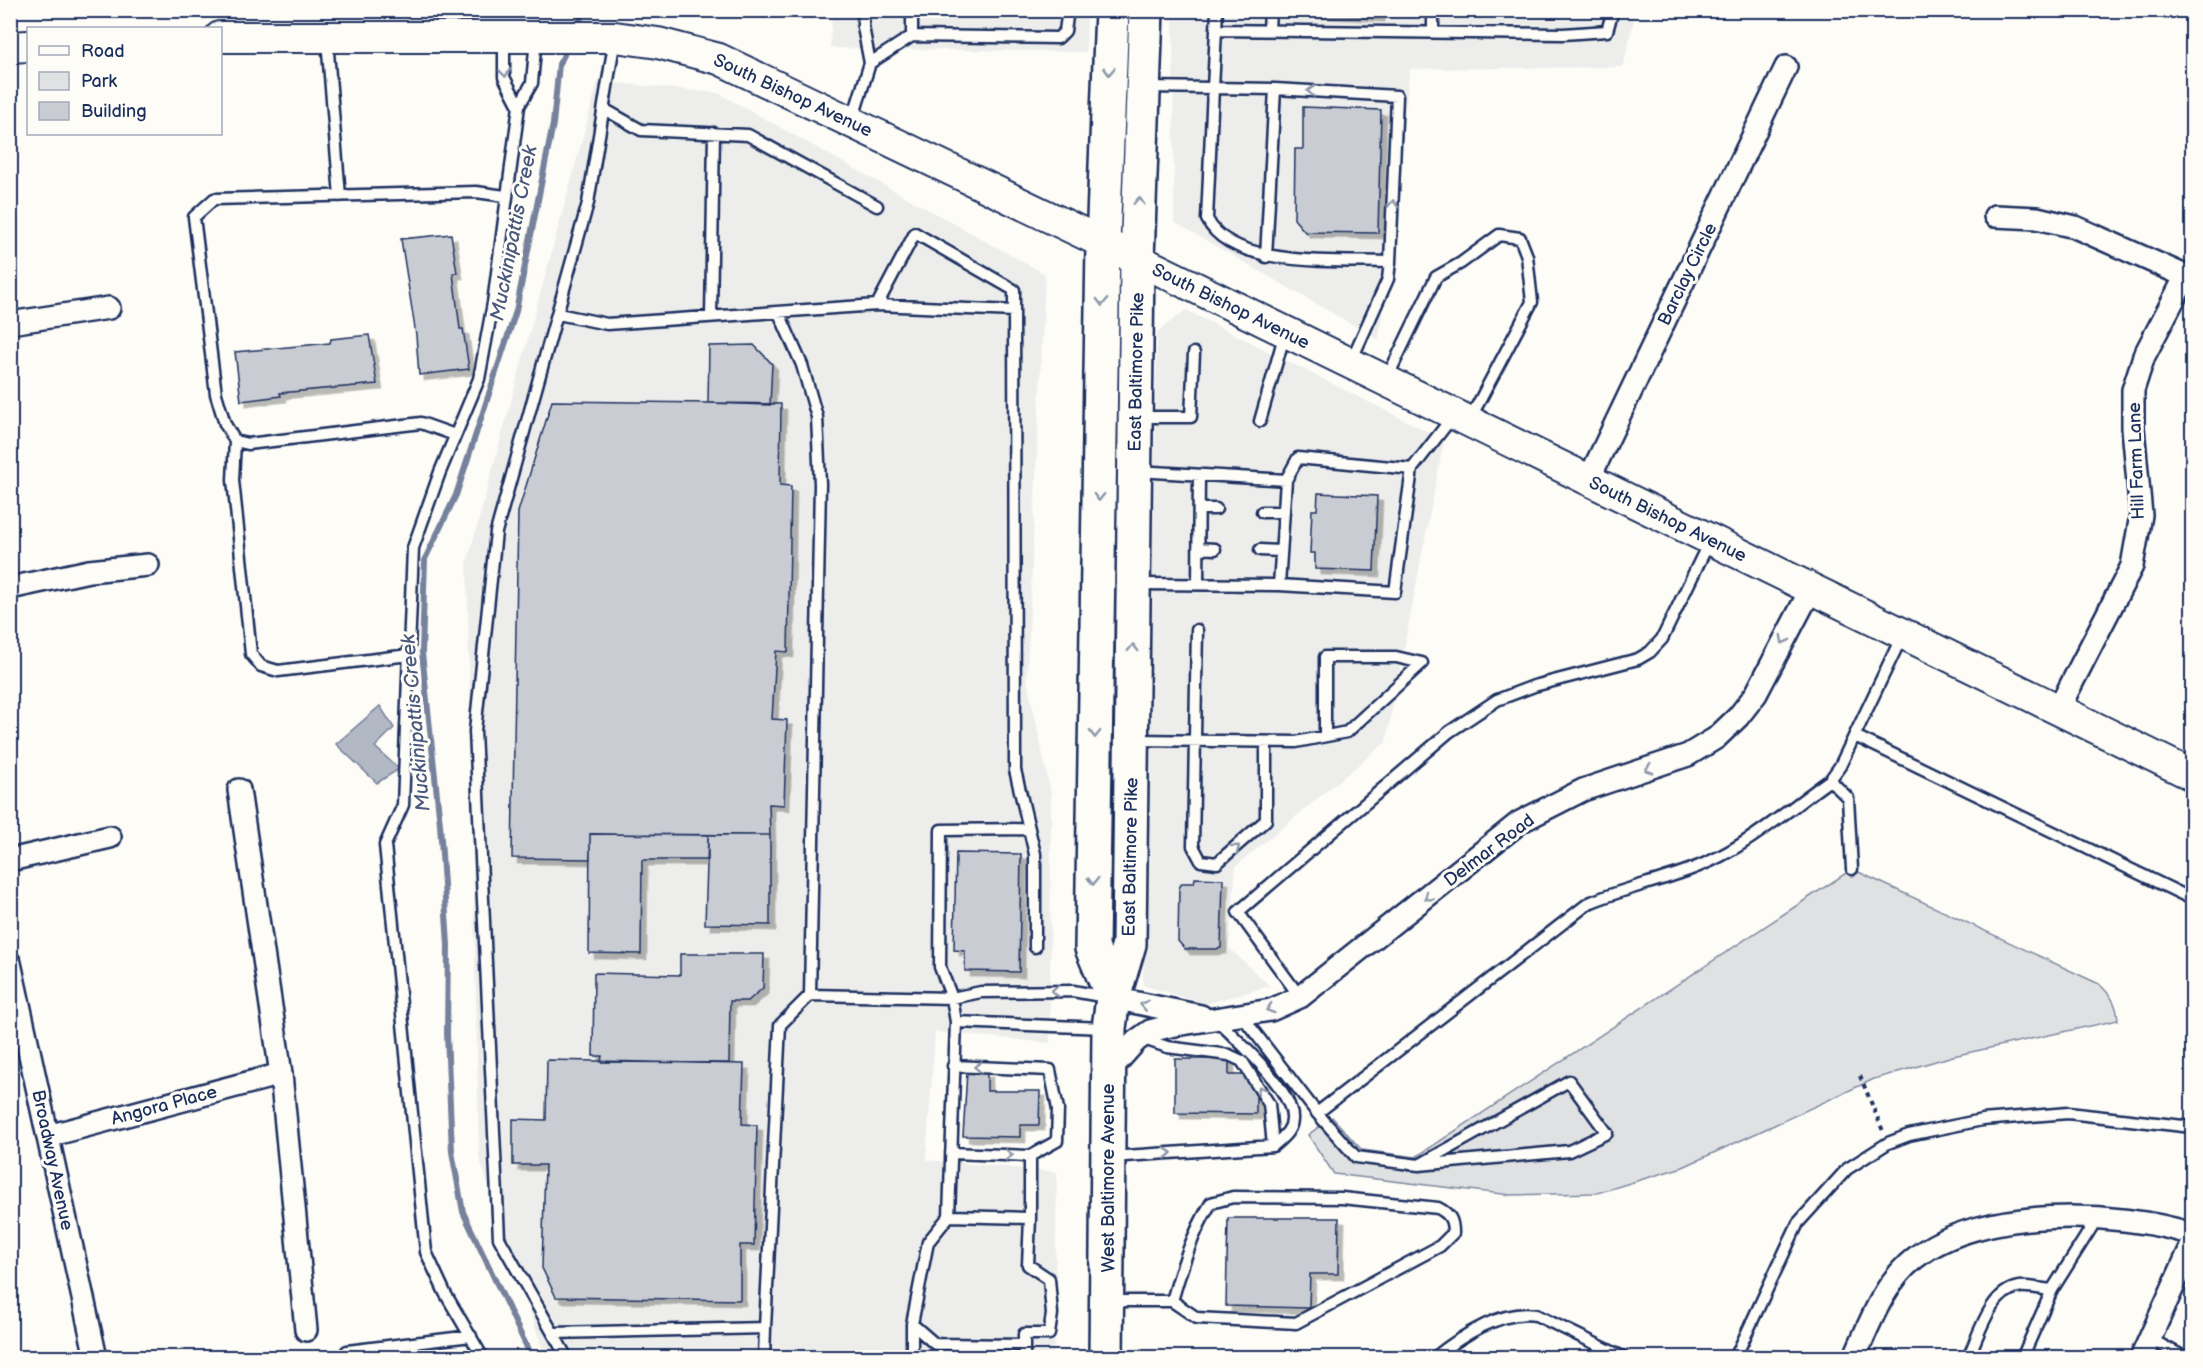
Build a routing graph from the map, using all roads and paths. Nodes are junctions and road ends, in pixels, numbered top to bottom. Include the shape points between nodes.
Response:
1 (863, 10) edge
2 (912, 10) edge
3 (1068, 10) edge
4 (1112, 10) edge
5 (1146, 10) edge
6 (1217, 10) edge
7 (1270, 10) edge
8 (1433, 10) edge
9 (1613, 10) edge
10 (1216, 30) junction
11 (1269, 30) junction
12 (1432, 33) junction
13 (912, 36) junction
14 (222, 37) edge
15 (327, 37) junction
16 (504, 37) junction
17 (615, 37) junction
18 (536, 38) junction
19 (27, 46) edge
20 (10, 47) edge
21 (870, 63) junction
22 (1785, 67) dead end
23 (1144, 87) junction
24 (1213, 88) junction
25 (1275, 89) junction
26 (519, 106) junction
27 (604, 109) junction
28 (852, 121) junction
29 (714, 133) junction
30 (339, 196) junction
31 (505, 196) junction
32 (877, 206) dead end
33 (1995, 216) dead end
34 (1102, 243) junction
35 (1266, 257) junction
36 (1137, 259) junction
37 (1390, 262) junction
38 (2189, 278) edge
39 (877, 305) junction
40 (109, 308) dead end
41 (1014, 311) junction
42 (779, 313) junction
43 (558, 314) junction
44 (711, 317) junction
45 (10, 323) edge
46 (1285, 333) junction
47 (1194, 353) dead end
48 (1350, 364) junction
49 (1385, 381) junction
50 (1134, 417) junction
51 (1462, 418) junction
52 (1260, 421) dead end
53 (455, 435) junction
54 (235, 441) junction
55 (1412, 469) junction
56 (1135, 471) junction
57 (1199, 475) junction
58 (1286, 480) junction
59 (1588, 481) junction
60 (1199, 508) junction
61 (1216, 509) dead end
62 (1262, 512) dead end
63 (1284, 512) junction
64 (1710, 540) junction
65 (1198, 548) junction
66 (1215, 549) dead end
67 (1260, 550) dead end
68 (1281, 551) junction
69 (148, 566) dead end
70 (1133, 584) junction
71 (1198, 584) junction
72 (1279, 585) junction
73 (10, 588) edge
74 (1811, 589) junction
75 (1197, 630) dead end
76 (1903, 634) junction
77 (409, 655) junction
78 (1096, 687) junction
79 (1132, 687) junction
80 (2058, 710) junction
81 (1325, 736) junction
82 (1855, 736) junction
83 (1132, 740) junction
84 (1195, 741) junction
85 (1266, 742) junction
86 (2193, 775) edge
87 (1830, 780) junction
88 (239, 790) dead end
89 (1029, 829) junction
90 (110, 837) dead end
91 (10, 860) edge
92 (1852, 869) dead end
93 (2193, 900) edge
94 (1035, 947) dead end
95 (10, 963) edge
96 (12, 988) edge
97 (810, 995) junction
98 (1300, 997) junction
99 (952, 998) junction
100 (1111, 1013) junction
101 (1242, 1016) junction
102 (1216, 1019) junction
103 (956, 1022) junction
104 (1141, 1038) junction
105 (953, 1066) junction
106 (1109, 1071) junction
107 (281, 1074) junction
108 (1860, 1076) dead end
109 (1317, 1113) junction
110 (2193, 1127) edge
111 (48, 1136) junction
112 (1888, 1143) junction
113 (1272, 1146) junction
114 (951, 1153) junction
115 (1030, 1156) junction
116 (1110, 1157) junction
117 (1419, 1165) junction
118 (949, 1216) junction
119 (2098, 1216) junction
120 (1030, 1218) junction
121 (2193, 1234) edge
122 (2193, 1245) edge
123 (2052, 1290) junction
124 (1108, 1301) junction
125 (1172, 1301) junction
126 (912, 1324) junction
127 (765, 1328) junction
128 (306, 1330) dead end
129 (554, 1333) junction
130 (471, 1336) junction
131 (1024, 1345) junction
132 (2145, 1348) edge
133 (347, 1351) dead end
134 (96, 1358) edge
135 (483, 1358) edge
136 (567, 1358) edge
137 (764, 1358) edge
138 (912, 1358) edge
139 (1024, 1358) edge
140 (1107, 1358) edge
141 (1434, 1358) edge
142 (1625, 1358) edge
143 (1735, 1358) edge
144 (1854, 1358) edge
145 (1968, 1358) edge
146 (2022, 1358) edge
147 (2186, 1358) edge

1 - 21 lane via 862,27
2 - 13 lane
3 - 13 lane via 1065,31 1058,38
4 -> 34 main road, East Baltimore Pike
5 - 23 main road, East Baltimore Pike
6 - 10 lane
7 - 11 lane
8 - 12 lane
9 - 12 lane via 1607,31
10 - 11 lane
10 - 24 lane
11 - 12 lane
13 - 21 lane
14 - 15 main road, South Bishop Avenue
15 - 16 main road, South Bishop Avenue
15 - 30 lane
16 - 18 main road, South Bishop Avenue
16 -> 26 lane via 504,77
17 - 18 main road, South Bishop Avenue
17 - 27 lane
17 - 28 main road, South Bishop Avenue via 658,43 719,59
18 - 26 lane via 532,83
19 - 20 main road
21 - 28 lane
22 - 59 street, Barclay Circle
23 - 24 lane
36 -> 23 main road, East Baltimore Pike
24 - 25 lane
24 - 35 lane via 1207,219 1211,229 1225,239
25 - 35 lane
37 -> 25 lane via 1397,96
26 - 31 lane
27 - 29 lane via 641,130
27 - 43 lane via 588,203
28 - 34 main road, South Bishop Avenue
29 - 32 lane via 748,135
29 - 44 lane
30 - 31 lane via 476,192
30 - 54 lane via 214,199 194,217 216,394
31 - 53 lane via 493,303 479,379
33 - 38 street, Hill Farm Lane via 2037,218 2075,227
34 - 36 main road, South Bishop Avenue
34 -> 78 main road, East Baltimore Pike
35 - 37 lane
36 - 46 main road, South Bishop Avenue
36 - 50 main road, East Baltimore Pike
37 - 48 lane via 1388,279
38 - 80 street, Hill Farm Lane via 2144,356 2133,390 2141,515 2132,566
39 - 41 lane
39 - 41 lane via 915,233 1014,290
39 - 42 lane
40 - 45 street
41 - 89 lane via 1015,770
42 - 44 lane
42 - 97 lane via 802,365 817,417 820,484
43 - 44 lane via 606,324
43 - 129 lane via 496,532 475,731 499,1238
46 - 48 main road, South Bishop Avenue
46 - 52 lane
47 - 50 lane via 1191,417
48 - 49 main road, South Bishop Avenue
49 - 51 main road, South Bishop Avenue
49 - 51 lane via 1436,277 1499,236 1520,238 1527,256 1532,302
50 - 56 main road, East Baltimore Pike
51 - 55 lane
51 - 59 main road, South Bishop Avenue
53 - 54 lane via 421,423 248,444
53 - 77 lane via 413,548
54 - 77 lane via 233,480 251,654 261,666 278,671
55 - 58 lane via 1298,458
55 - 72 lane via 1395,592
56 - 57 lane
56 - 70 main road, East Baltimore Pike
57 - 58 lane
57 - 60 lane
58 - 63 lane
59 - 64 main road, South Bishop Avenue
60 - 61 lane
60 - 65 lane
62 - 63 lane
63 - 68 lane
64 - 74 main road, South Bishop Avenue
64 - 98 lane via 1662,639 1650,652 1638,659 1534,686 1497,700 1449,732 1238,912
65 - 66 lane
65 - 71 lane
67 - 68 lane
68 - 72 lane
69 - 73 street via 89,571
70 - 71 lane
79 -> 70 main road, East Baltimore Pike
71 - 72 lane
74 - 76 main road, South Bishop Avenue
74 -> 98 street, Delmar Road via 1756,694 1716,738 1688,755 1583,790 1520,822
75 - 84 lane
76 - 80 main road, South Bishop Avenue
76 - 82 lane
77 - 130 lane via 403,805 385,845 426,1252
78 - 79 main road
78 -> 100 main road, East Baltimore Pike via 1092,948
79 - 83 main road, East Baltimore Pike
80 - 86 main road, South Bishop Avenue
81 - 81 lane via 1347,732 1422,663 1396,657 1324,657
81 - 85 lane via 1296,742
82 - 87 lane
82 - 93 lane
83 - 84 lane
83 - 100 main road, East Baltimore Pike via 1129,944
84 - 85 lane
84 -> 85 lane via 1193,846 1200,861 1217,863 1266,819
87 - 92 lane via 1848,798
87 - 109 lane via 1728,853 1673,876 1589,903
88 - 107 street
89 - 94 lane via 1035,854
89 - 99 lane via 941,830 940,967
90 - 91 street
95 - 96 street, Broadway Avenue
96 - 111 street, Broadway Avenue
97 - 99 lane
97 - 127 lane via 780,1025
98 -> 101 street, Delmar Road via 1271,1010
100 -> 99 lane via 1083,992 981,992
99 - 103 lane
102 -> 100 street, Delmar Road
100 - 103 lane
100 - 106 main road, West Baltimore Avenue
101 - 102 street, Delmar Road
101 - 109 lane
102 - 104 street, Delmar Road via 1150,1031
102 - 113 lane via 1289,1102 1293,1118 1287,1134
103 - 105 lane
104 - 106 street, Delmar Road
113 -> 104 lane via 1269,1104 1242,1061 1229,1055 1167,1047
105 - 114 lane
115 -> 105 lane via 1057,1141 1058,1109 1050,1070
106 - 116 main road, West Baltimore Avenue
107 - 111 street, Angora Place
107 - 128 street
108 - 112 path
109 - 117 lane via 1356,1157
110 - 112 lane via 2068,1113 1982,1120
111 - 134 street, Broadway Avenue
112 - 143 lane via 1847,1169 1798,1223
116 -> 113 lane
114 -> 115 lane
114 - 118 lane
115 - 120 lane
116 - 124 main road, West Baltimore Avenue
117 - 117 lane via 1569,1151 1607,1133 1569,1081
118 - 120 lane
118 - 126 lane via 928,1242
119 - 121 street via 2163,1225
119 - 123 lane
119 - 144 street via 2012,1222 1975,1229 1931,1247 1914,1258 1881,1299
120 - 131 lane via 1028,1265 1049,1279 1052,1314 1049,1334 1024,1334
122 - 132 street
123 - 145 lane via 2017,1287 2000,1295
123 - 146 lane
124 - 125 lane
124 - 140 main road, West Baltimore Avenue
125 - 125 lane via 1197,1318 1296,1323 1440,1246 1453,1233 1453,1222 1438,1208 1342,1198 1233,1197 1211,1203 1184,1258
126 - 131 lane via 934,1344
126 - 138 lane
127 - 129 lane
127 - 137 lane
129 - 136 lane
130 - 133 lane
130 - 135 lane
131 - 139 lane
132 - 147 lane
141 - 142 lane via 1493,1322 1527,1314

